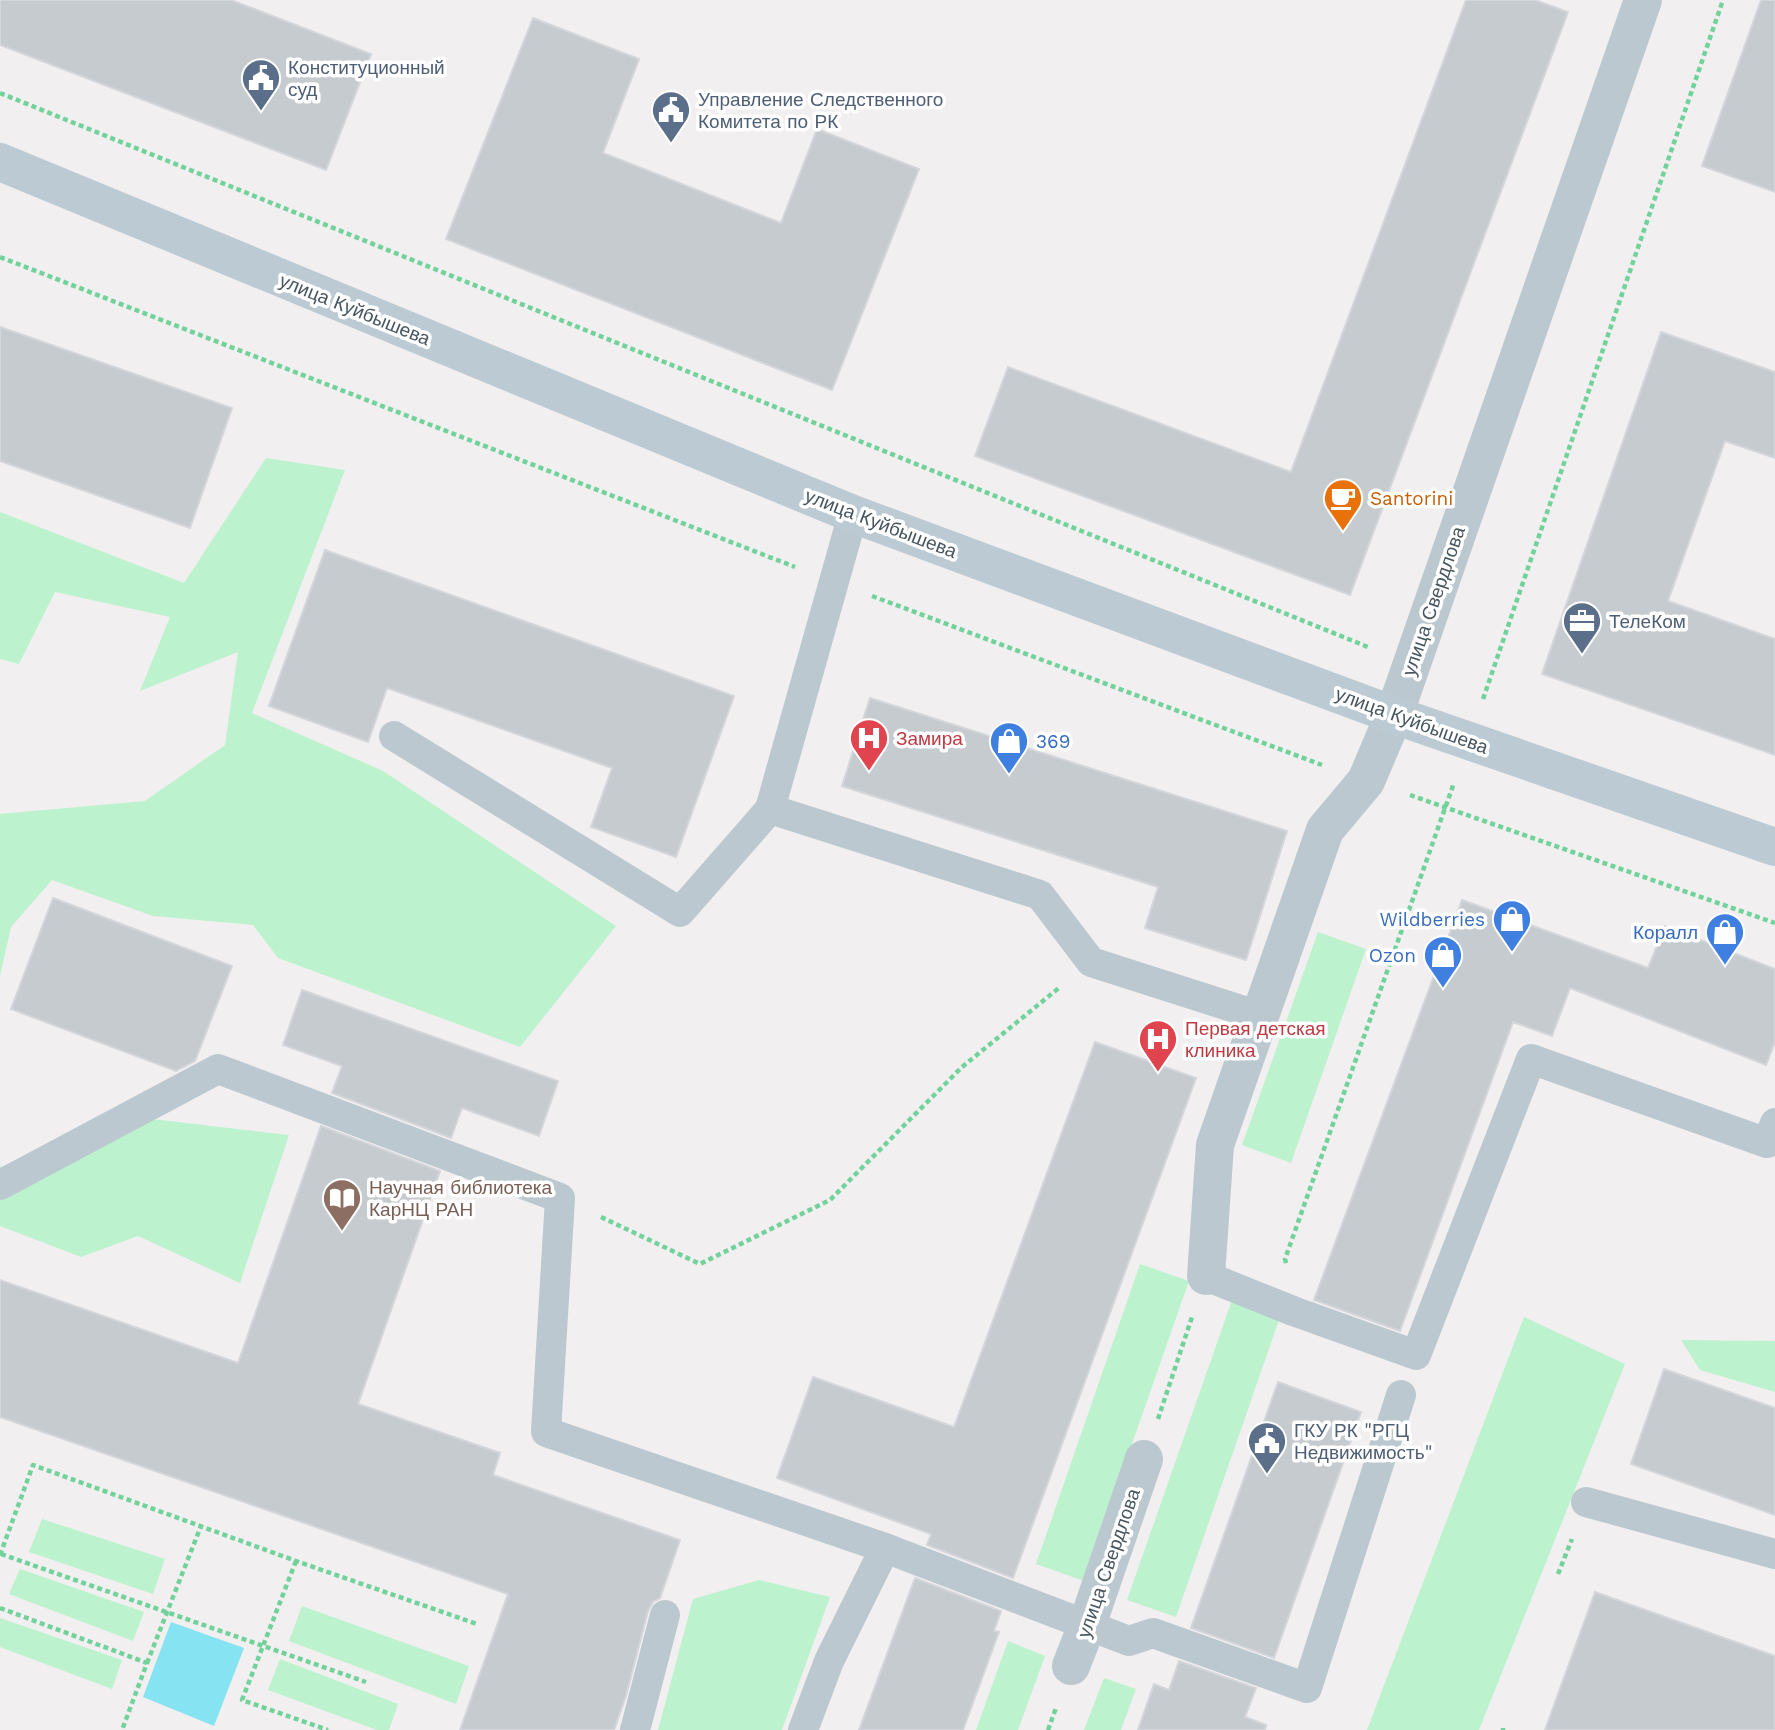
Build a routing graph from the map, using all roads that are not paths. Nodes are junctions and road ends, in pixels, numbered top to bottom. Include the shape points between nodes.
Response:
1 (1643, 0) edge
2 (0, 163) edge
3 (853, 514) junction
4 (1394, 715) junction
5 (394, 736) dead end
6 (770, 809) junction
7 (1775, 847) edge
8 (1260, 1016) junction
9 (1772, 1137) edge
10 (0, 1185) edge
11 (1200, 1294) joint
12 (1401, 1395) dead end
13 (1144, 1459) dead end
14 (1586, 1502) dead end
15 (885, 1548) junction
16 (1775, 1554) edge
17 (665, 1615) dead end
18 (1087, 1625) junction
19 (1071, 1666) dead end
20 (635, 1730) edge
21 (803, 1730) edge

1 - 4 street, улица Свердлова
2 - 3 main road, улица Куйбышева
3 - 4 main road, улица Куйбышева
3 - 6 lane
4 - 7 main road, улица Куйбышева
4 - 8 street, улица Свердлова via 1366,781 1325,830
5 - 6 lane via 680,912
6 - 8 lane via 1040,895 1091,962
8 - 11 street, улица Свердлова via 1215,1144
9 - 11 lane via 1531,1059 1416,1355 1293,1311
10 - 15 lane via 218,1069 560,1198 546,1432
12 - 18 lane via 1307,1688 1153,1633 1129,1641
13 - 18 street, улица Свердлова
14 - 16 lane
15 - 18 lane
15 - 21 lane via 829,1661
17 - 20 lane
18 - 19 street, улица Свердлова

